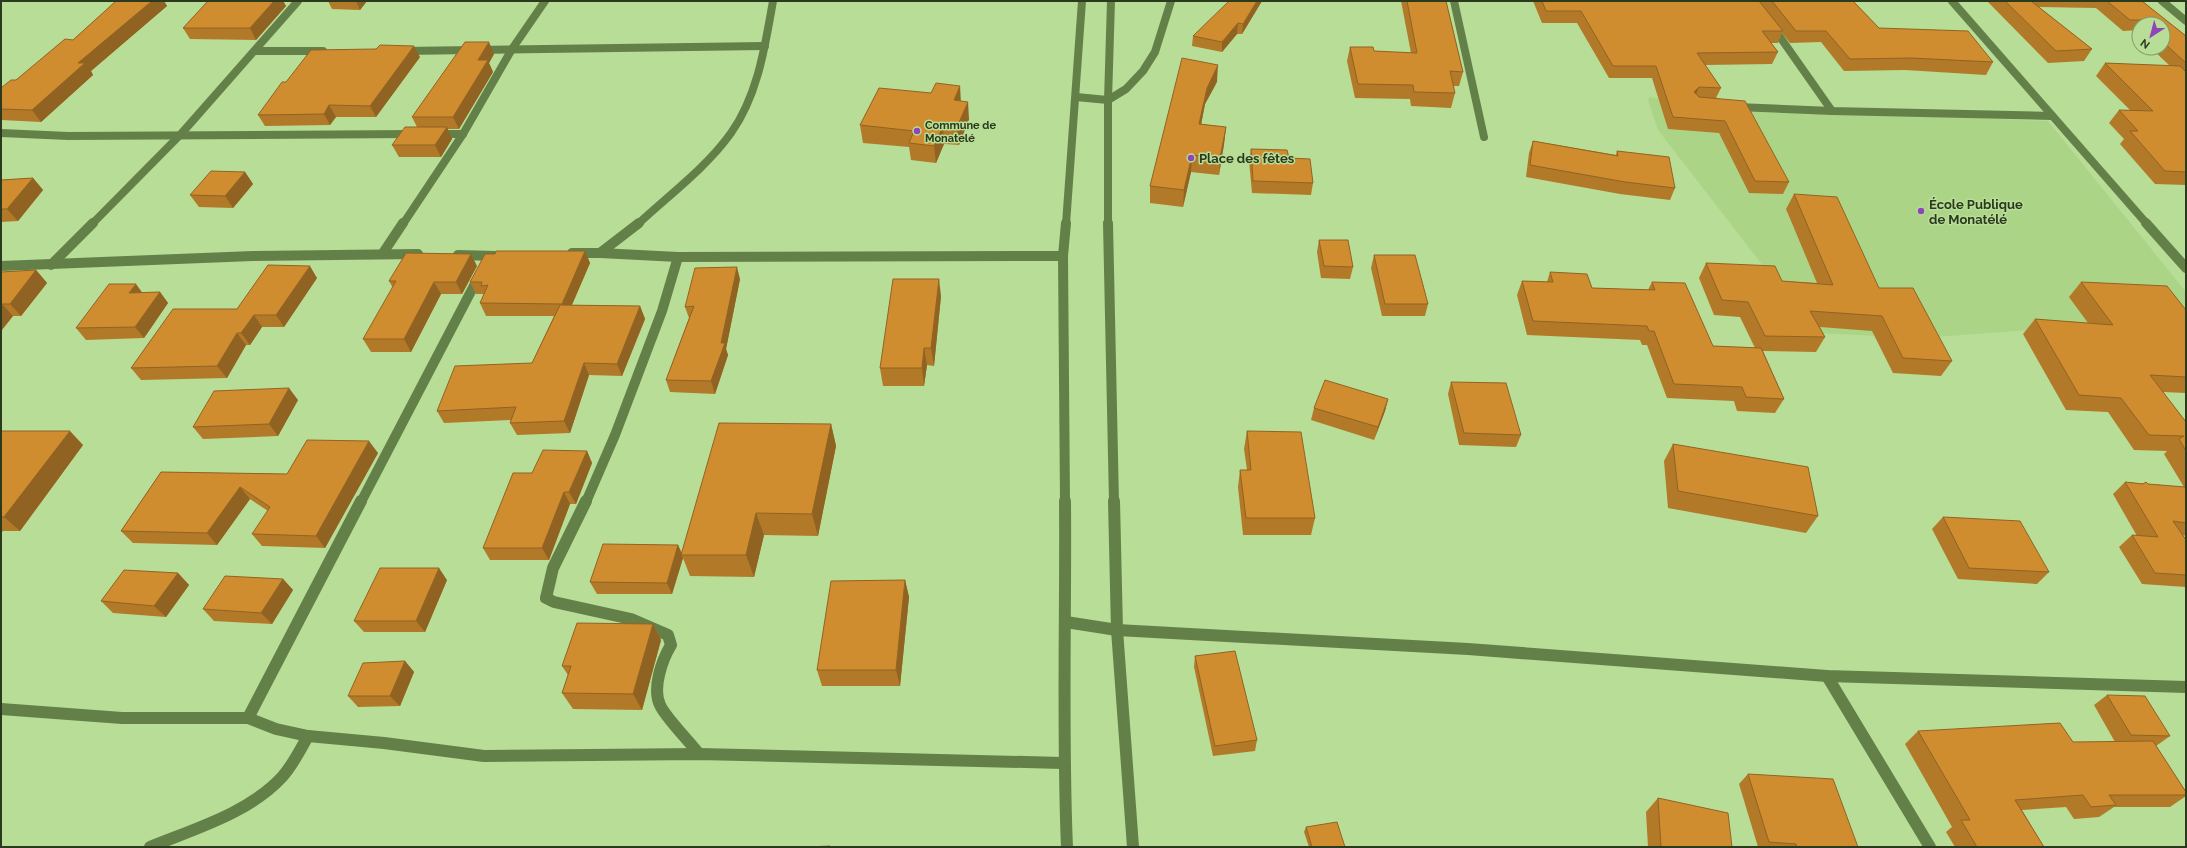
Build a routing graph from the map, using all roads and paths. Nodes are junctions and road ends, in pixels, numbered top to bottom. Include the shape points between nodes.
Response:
1 (298, 1) edge
2 (544, 1) edge
3 (773, 1) edge
4 (1082, 1) edge
5 (1111, 1) edge
6 (1171, 1) edge
7 (1454, 1) edge
8 (1952, 1) edge
9 (2162, 1) edge
10 (2186, 21) edge
11 (1769, 22) edge
12 (765, 46) junction
13 (512, 48) junction
14 (255, 51) junction
15 (334, 51) edge
16 (396, 51) edge
17 (1076, 97) junction
18 (1108, 100) junction
19 (1726, 107) edge
20 (1832, 111) junction
21 (2052, 116) junction
22 (1, 133) edge
23 (181, 134) junction
24 (463, 134) junction
25 (1484, 137) dead end
26 (383, 253) junction
27 (600, 253) junction
28 (428, 254) edge
29 (564, 254) edge
30 (451, 255) edge
31 (502, 255) edge
32 (489, 256) junction
33 (1063, 256) junction
34 (678, 257) junction
35 (50, 265) junction
36 (1, 266) edge
37 (2186, 268) edge
38 (1066, 622) junction
39 (1116, 630) junction
40 (1827, 676) junction
41 (2186, 687) edge
42 (1, 709) edge
43 (248, 718) junction
44 (308, 736) junction
45 (699, 754) junction
46 (1063, 763) junction
47 (150, 847) edge
48 (1067, 847) edge
49 (1133, 847) edge
50 (1930, 847) edge

1 - 14 street
2 - 13 street
3 - 12 street
4 - 17 street
5 - 18 street
6 - 18 street via 1155,52 1143,71 1126,89
7 - 25 street
8 - 21 street
9 - 10 street
11 - 20 street
12 - 13 street
12 - 27 street via 746,104 732,132 667,200
13 - 16 street
13 - 24 street
14 - 15 street
14 - 23 street
17 - 18 street
17 - 33 street
18 - 39 street
19 - 20 street
20 - 21 street
21 - 37 street
22 - 23 street via 68,136
23 - 24 street
23 - 35 street
24 - 26 street
26 - 28 street
26 - 35 street
27 - 29 street
27 - 34 street
30 - 32 street
31 - 32 street
32 - 43 street
33 - 34 street
33 - 38 street
34 - 45 street via 662,311 615,435 593,488 553,568 546,598 631,619 668,635 671,645 665,655 657,690 660,704
35 - 36 street
38 - 39 street
38 - 46 street
39 - 40 street via 1468,648
39 - 49 street
40 - 41 street
40 - 50 street
42 - 43 street via 122,718
43 - 44 street via 276,729
44 - 45 street via 484,756
44 - 47 street via 282,777 265,793 248,804
45 - 46 street
46 - 48 street

